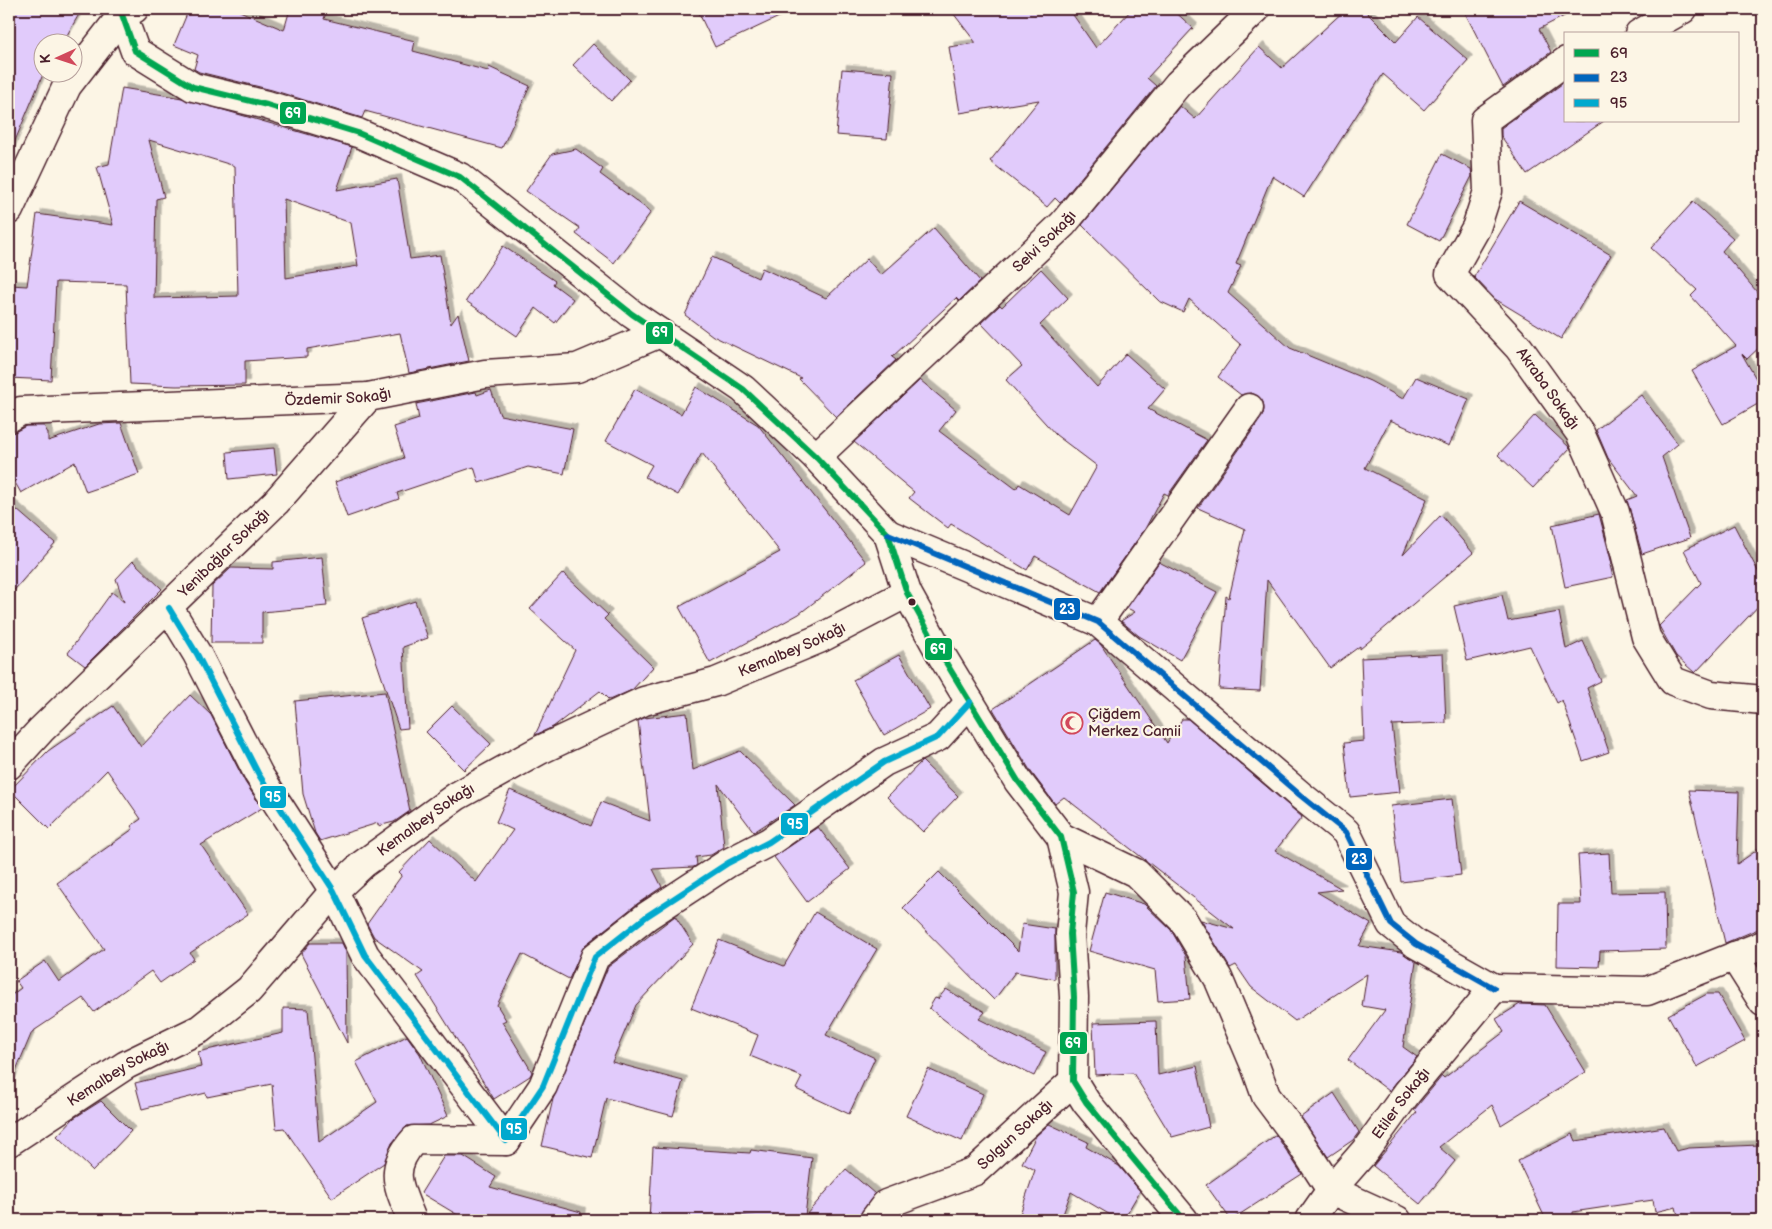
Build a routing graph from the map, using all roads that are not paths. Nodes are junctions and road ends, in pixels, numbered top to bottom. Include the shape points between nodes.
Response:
1 (1256, 9) edge
2 (1683, 9) edge
3 (125, 11) edge
4 (1643, 32) edge
5 (1564, 62) edge
6 (9, 210) edge
7 (660, 333) junction
8 (368, 397) junction
9 (1249, 408) dead end
10 (9, 418) edge
11 (816, 457) junction
12 (888, 534) junction
13 (907, 593) junction
14 (169, 608) junction
15 (1098, 622) junction
16 (1763, 700) edge
17 (970, 702) junction
18 (9, 765) edge
19 (1061, 837) junction
20 (334, 891) junction
21 (1763, 945) edge
22 (1734, 956) junction
23 (1494, 988) junction
24 (1763, 1002) edge
25 (1073, 1081) junction
26 (506, 1141) junction
27 (9, 1142) edge
28 (1331, 1190) junction
29 (412, 1220) edge
30 (874, 1220) edge
31 (1184, 1220) edge
32 (1310, 1220) edge
33 (1397, 1220) edge

1 - 11 street, Selvi Sokağı via 1178,84 1063,224
2 - 4 street
3 - 6 street via 67,86
3 - 7 street via 135,51 193,87 267,104 358,133 460,177
5 - 16 street, Akraba Sokağı via 1485,120 1488,191 1476,228 1450,274 1519,348 1580,433 1616,512 1646,637 1673,681 1711,695
7 - 8 street, Özdemir Sokağı via 577,368 485,374
7 - 11 street via 743,389
8 - 10 street, Özdemir Sokağı via 21,411
8 - 14 street, Yenibağlar Sokağı via 276,502
9 - 15 street
11 - 12 street
12 - 13 street
12 - 15 street
13 - 17 street
13 - 20 street, Kemalbey Sokağı via 820,639 716,682 644,701 540,750 457,796 363,864
14 - 18 street, Yenibağlar Sokağı via 41,730
14 - 20 street via 197,654 259,776
15 - 23 street via 1346,832 1390,924 1416,944
17 - 19 street via 1018,781
17 - 26 street via 938,737 884,762 769,842 728,863 647,916 595,957 543,1086
19 - 25 street via 1074,892 1070,934 1074,997
19 - 28 street via 1136,873 1183,920 1218,978 1266,1096
20 - 26 street via 366,955
20 - 27 street, Kemalbey Sokağı via 249,990 200,1029 126,1065
21 - 22 street
22 - 23 street via 1647,991
22 - 24 street
23 - 28 street, Etiler Sokağı
25 - 30 street, Solgun Sokağı via 975,1171 886,1204
25 - 31 street via 1086,1102
26 - 29 street via 414,1140 401,1154 396,1172
28 - 32 street, Etiler Sokağı
28 - 33 street

